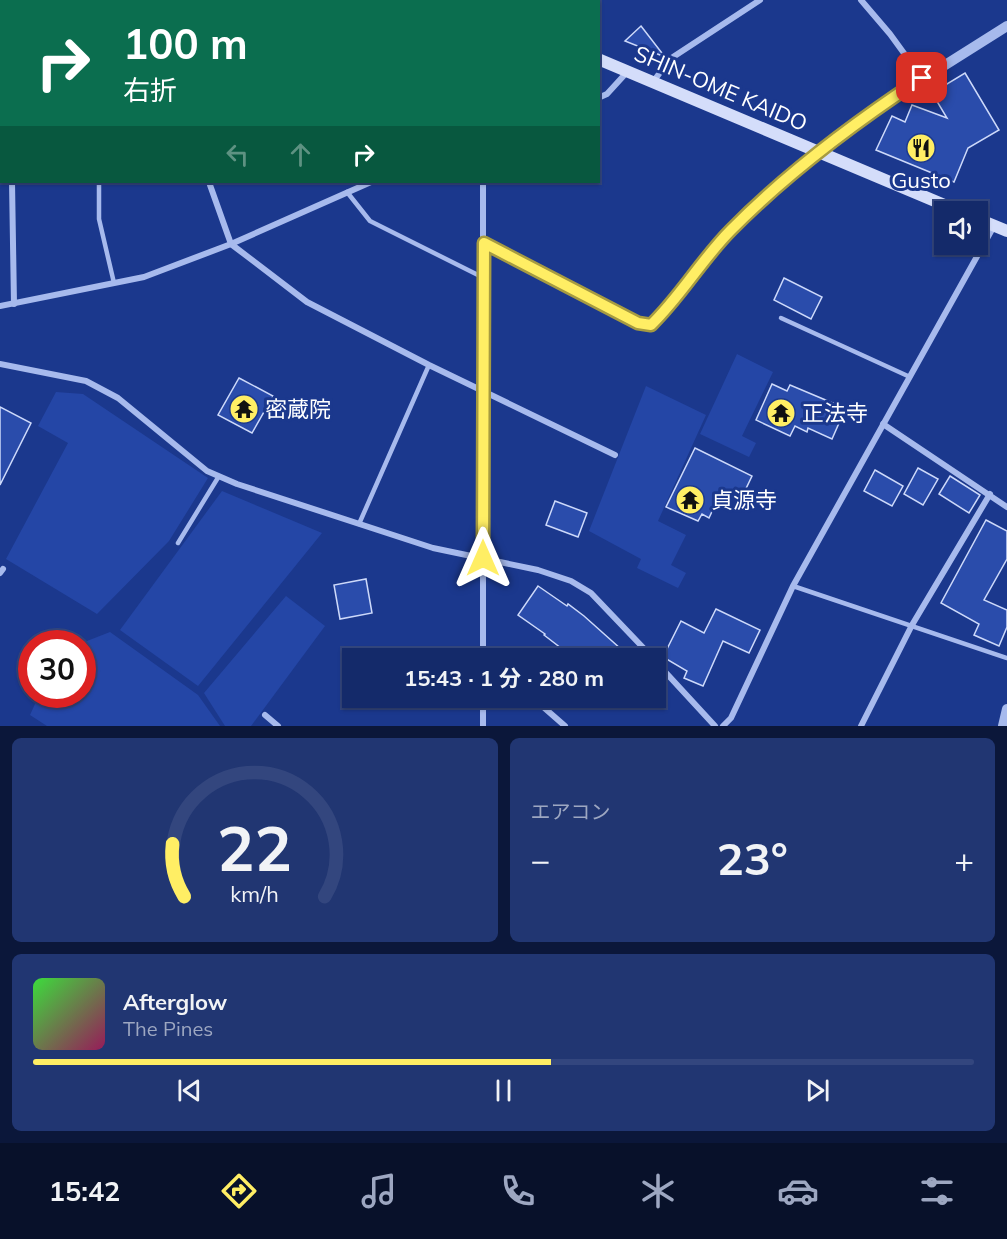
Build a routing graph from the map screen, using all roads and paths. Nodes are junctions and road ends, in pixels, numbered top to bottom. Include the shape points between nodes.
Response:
1 (760, 0) edge
2 (861, 0) edge
3 (1007, 26) edge
4 (600, 60) edge
5 (628, 71) junction
6 (922, 78) junction
7 (653, 82) junction
8 (600, 97) edge
9 (820, 152) junction
10 (12, 183) edge
11 (99, 183) edge
12 (211, 183) edge
13 (369, 183) edge
14 (483, 183) edge
15 (347, 192) junction
16 (935, 201) edge
17 (988, 223) edge
18 (994, 226) junction
19 (1007, 231) edge
20 (484, 243) junction
21 (231, 244) junction
22 (484, 278) junction
23 (114, 283) junction
24 (14, 304) junction
25 (0, 306) edge
26 (782, 318) dead end
27 (0, 364) edge
28 (429, 365) junction
29 (910, 377) junction
30 (483, 390) junction
31 (883, 424) junction
32 (615, 455) dead end
33 (219, 476) junction
34 (990, 494) junction
35 (1007, 507) edge
36 (359, 524) junction
37 (178, 543) dead end
38 (483, 558) junction
39 (793, 586) junction
40 (912, 625) junction
41 (483, 648) edge
42 (643, 648) edge
43 (1007, 657) edge
44 (666, 673) edge
45 (483, 708) edge
46 (545, 708) edge
47 (1007, 709) edge
48 (265, 715) dead end
49 (278, 726) edge
50 (483, 726) edge
51 (565, 726) edge
52 (715, 726) edge
53 (723, 726) edge
54 (861, 726) edge
55 (1003, 726) edge

1 - 7 street via 670,59
2 - 6 street
3 - 6 street
4 - 5 main road, SHIN-OME KAIDO
5 - 7 main road, SHIN-OME KAIDO
5 - 8 street
6 - 9 street
7 - 9 main road, SHIN-OME KAIDO
9 - 16 main road, SHIN-OME KAIDO
9 - 20 street via 731,230 651,325 638,323
10 - 24 street
11 - 23 lane via 99,219
12 - 21 street
13 - 15 street
14 - 20 street
15 - 21 street
15 - 22 lane via 370,221
17 - 18 main road
18 - 19 main road
18 - 29 street
20 - 22 street
21 - 23 street via 144,277
21 - 28 street via 307,302
22 - 30 street
23 - 24 street
24 - 25 street
26 - 29 lane
27 - 33 street via 86,381 118,398 207,471
28 - 30 street
28 - 36 lane
29 - 31 street
30 - 32 street
30 - 38 street
31 - 34 street
31 - 39 street
33 - 36 street
33 - 37 lane
34 - 35 street
34 - 40 street
36 - 38 street via 433,548
38 - 41 street
38 - 42 street via 571,581 591,593
39 - 40 lane
39 - 53 street via 731,718
40 - 43 lane
40 - 54 street
44 - 52 street
45 - 50 street
46 - 51 street
47 - 55 street
48 - 49 street

